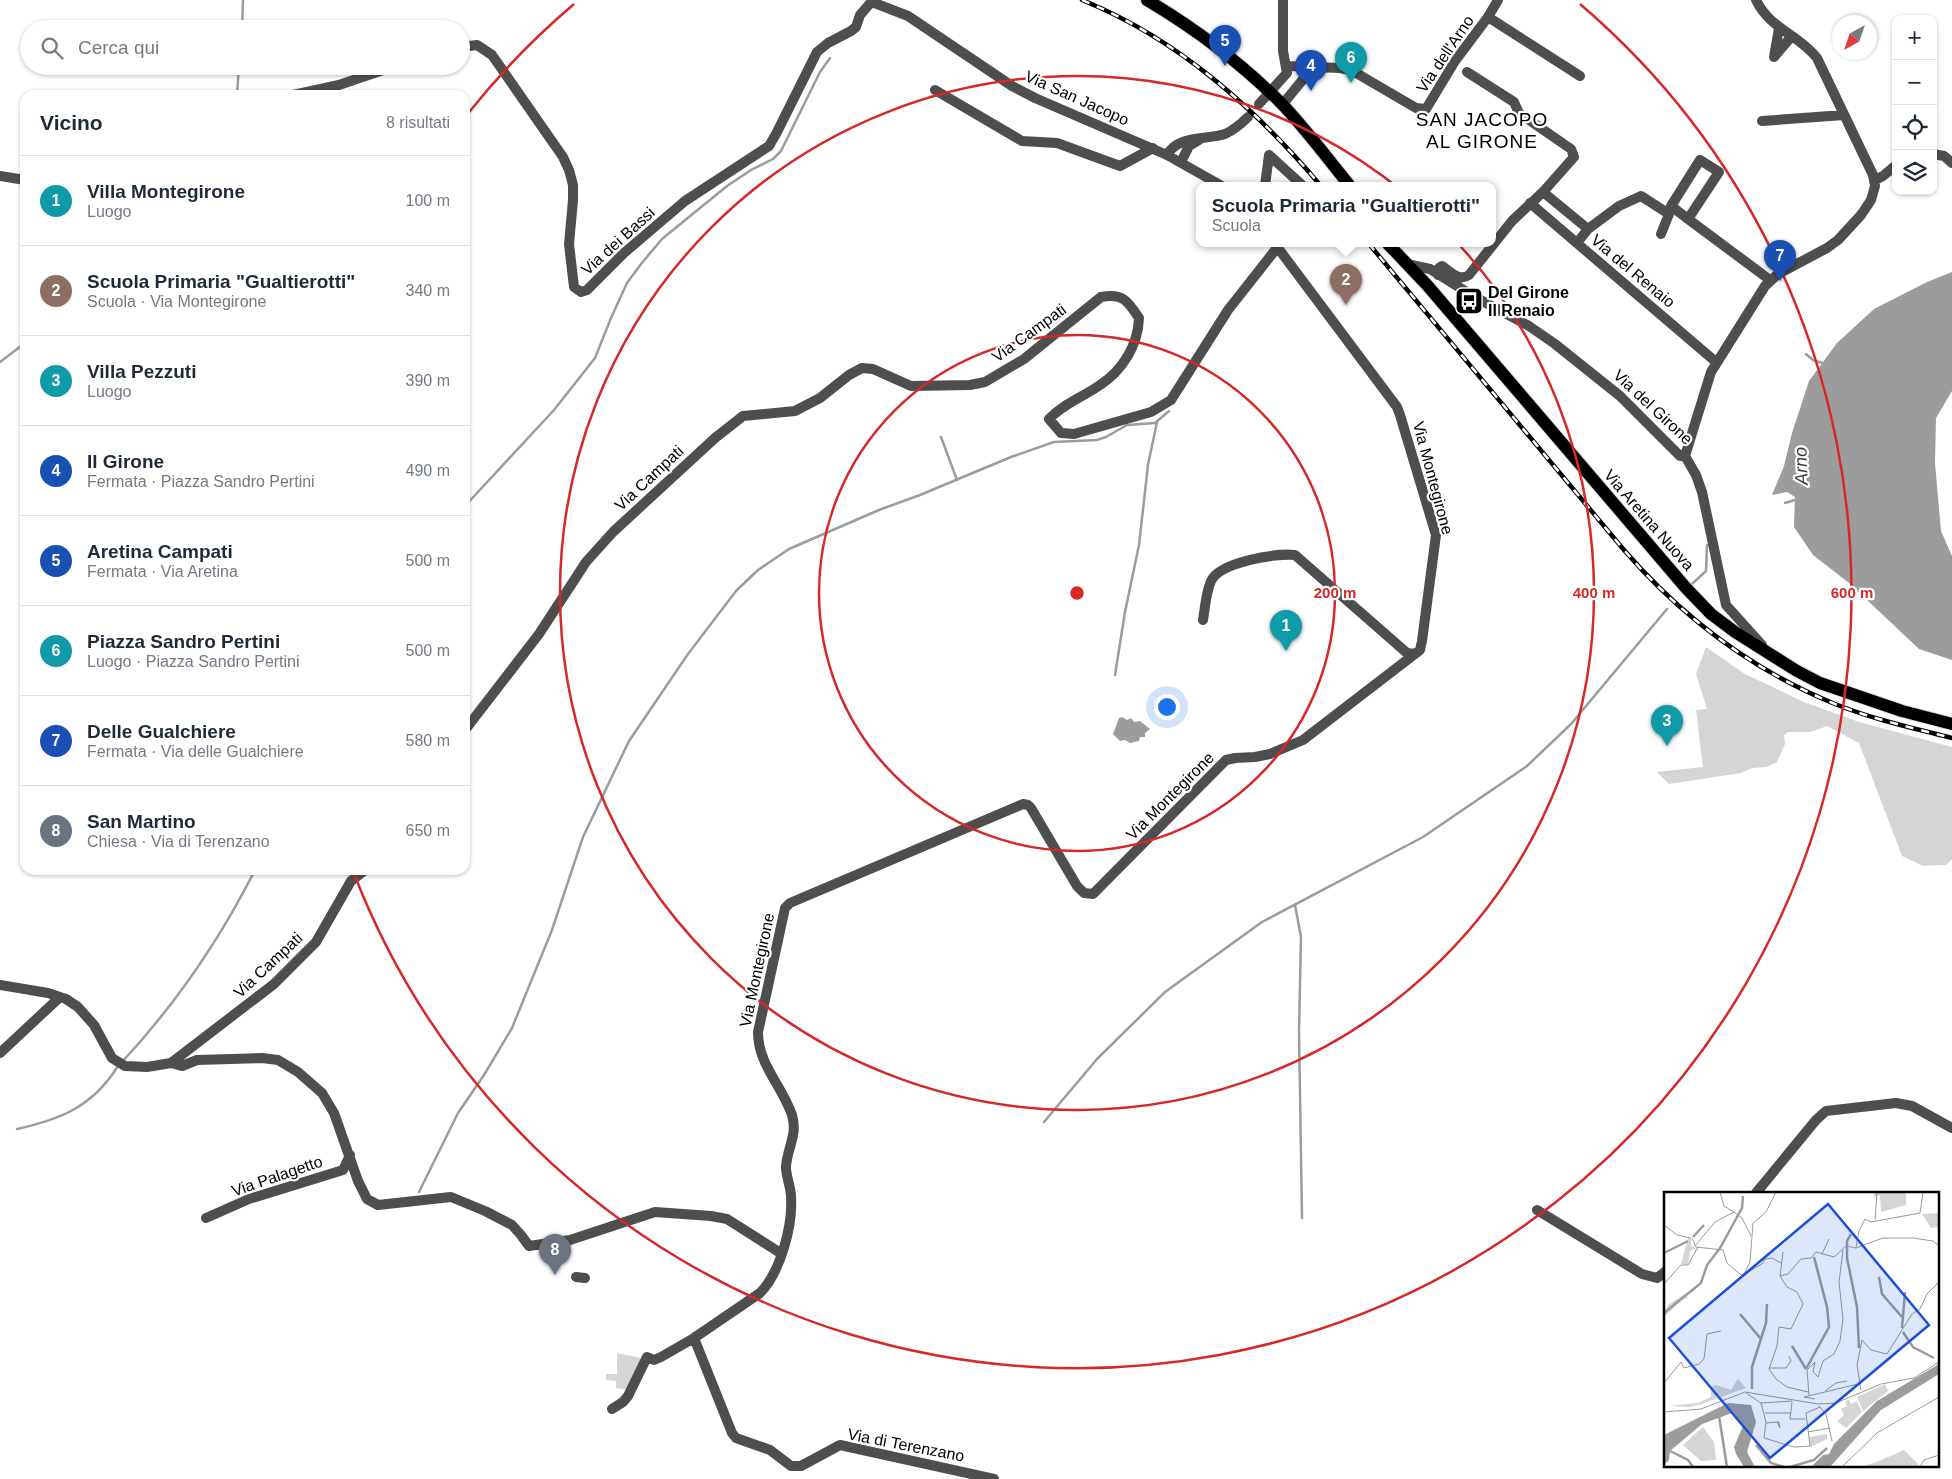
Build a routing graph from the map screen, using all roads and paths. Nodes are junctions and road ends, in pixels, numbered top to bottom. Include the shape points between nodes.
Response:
1 (1147, 0) edge
2 (1283, 0) edge
3 (1498, 0) edge
4 (1756, 0) edge
5 (872, 1) edge
6 (1488, 17) junction
7 (1779, 28) junction
8 (1791, 37) junction
9 (470, 46) edge
10 (1285, 61) junction
11 (1314, 66) junction
12 (1467, 72) dead end
13 (368, 75) edge
14 (1580, 76) dead end
15 (316, 90) edge
16 (935, 90) dead end
17 (1270, 93) junction
18 (1259, 104) dead end
19 (1282, 105) junction
20 (1844, 115) junction
21 (1248, 117) dead end
22 (1762, 121) dead end
23 (1200, 139) junction
24 (1153, 148) junction
25 (1166, 154) junction
26 (1937, 155) edge
27 (1181, 162) junction
28 (1952, 162) edge
29 (1892, 169) edge
30 (0, 176) edge
31 (20, 179) edge
32 (1875, 180) junction
33 (1215, 182) edge
34 (1266, 182) edge
35 (1299, 182) edge
36 (1347, 182) edge
37 (1543, 192) junction
38 (1530, 203) junction
39 (1688, 219) junction
40 (1588, 229) junction
41 (1661, 234) dead end
42 (1496, 240) edge
43 (1577, 243) junction
44 (1278, 247) edge
45 (1280, 247) edge
46 (1391, 247) edge
47 (1491, 247) edge
48 (1407, 264) junction
49 (1438, 275) junction
50 (1770, 280) junction
51 (1427, 286) junction
52 (1716, 362) junction
53 (1685, 456) junction
54 (1203, 620) dead end
55 (1415, 654) junction
56 (1773, 656) junction
57 (470, 724) edge
58 (1952, 724) edge
59 (358, 875) edge
60 (0, 985) edge
61 (60, 997) junction
62 (0, 1053) edge
63 (171, 1064) junction
64 (1952, 1128) edge
65 (350, 1154) junction
66 (342, 1170) junction
67 (356, 1177) junction
68 (1757, 1192) edge
69 (1538, 1210) dead end
70 (206, 1218) dead end
71 (512, 1225) junction
72 (526, 1233) dead end
73 (782, 1254) junction
74 (1664, 1273) edge
75 (694, 1338) junction
76 (612, 1409) dead end
77 (994, 1479) edge

1 - 17 main road via 1224,52
2 - 10 street
3 - 6 street, Via dell'Arno
4 - 7 street via 1764,15
5 - 9 street, Via dei Bassi via 860,15 856,27 817,52 769,146 685,201 581,292 574,287 569,244 573,185 563,157 492,55 477,45
5 - 24 street, Via San Jacopo via 908,16 1012,86
6 - 11 street, Via dell'Arno via 1455,61 1426,109 1416,108 1351,70
6 - 14 street, Via dell'Arno
7 - 8 street
7 - 8 street via 1774,57
8 - 20 street via 1817,58
10 - 11 street
10 - 17 street via 1286,75
11 - 19 street
12 - 37 street via 1514,102 1519,113 1571,149 1574,157
13 - 15 street
16 - 24 street via 1022,141 1057,143 1120,166
17 - 18 street
17 - 19 main road
19 - 36 main road
20 - 22 street
20 - 32 street
21 - 23 street via 1230,132
23 - 25 street via 1178,143
23 - 27 street via 1189,146
24 - 25 street, Via San Jacopo
25 - 27 street, Via San Jacopo
26 - 28 street
27 - 33 street, Via San Jacopo
29 - 32 street
30 - 31 street
32 - 50 street via 1874,192 1864,210 1836,242
34 - 35 street via 1269,155
37 - 38 street
37 - 40 street
38 - 42 street
38 - 43 street, Via del Renaio
39 - 39 street via 1719,172 1700,160 1671,206
39 - 50 street
40 - 41 street via 1619,206 1641,196 1670,214
40 - 43 street
43 - 52 street, Via del Renaio
44 - 57 street, Via Campati via 1228,310 1171,400 1151,412 1074,434 1061,433 1049,420 1063,407 1101,385 1126,360 1135,340 1139,318 1123,298 1114,295 1101,298 1024,359 985,382 911,386 873,369 862,368 820,398 795,411 742,416 613,532 586,562 539,634
45 - 55 street, Via Montegirone via 1400,415 1436,535 1422,641 1420,650
46 - 48 main road, Via Aretina Nuova
47 - 49 street via 1466,277 1460,278 1442,266
48 - 49 street, Via del Girone via 1424,267
48 - 51 main road, Via Aretina Nuova
49 - 51 street
49 - 53 street, Via del Girone via 1555,344 1614,390 1666,444 1680,456
50 - 52 street
51 - 56 main road, Via Aretina Nuova via 1686,588 1717,618
52 - 53 street via 1706,384
53 - 56 street, Via del Girone via 1702,492 1726,605
54 - 55 street via 1211,580 1217,573 1266,556 1295,555 1407,653
55 - 73 street, Via Montegirone via 1303,740 1270,754 1226,760 1093,894 1084,893 1077,886 1031,808 1023,804 790,903 782,913 758,1032 762,1058 788,1106 795,1129 786,1168 792,1197
56 - 58 main road, Via Aretina Nuova via 1820,683
59 - 63 street, Via Campati via 351,881 316,942 274,984
60 - 61 street
61 - 62 street
61 - 63 street via 84,1012 112,1058 125,1066
63 - 65 street via 182,1066 197,1060 278,1060 322,1093 334,1113
64 - 68 street via 1912,1106 1896,1103 1826,1111
65 - 66 street, Via Palagetto
65 - 67 street
66 - 67 street
66 - 70 street, Via Palagetto via 250,1199
67 - 71 street via 367,1199 378,1205 450,1197
69 - 74 street via 1642,1274 1657,1278
71 - 72 street
71 - 73 street via 529,1246 570,1240 655,1212 712,1216 727,1220
73 - 75 street via 768,1285 760,1293
75 - 76 street via 654,1360 647,1358 628,1396
75 - 77 street, Via di Terenzano via 732,1433 736,1438 770,1450 791,1466 801,1466 840,1446

